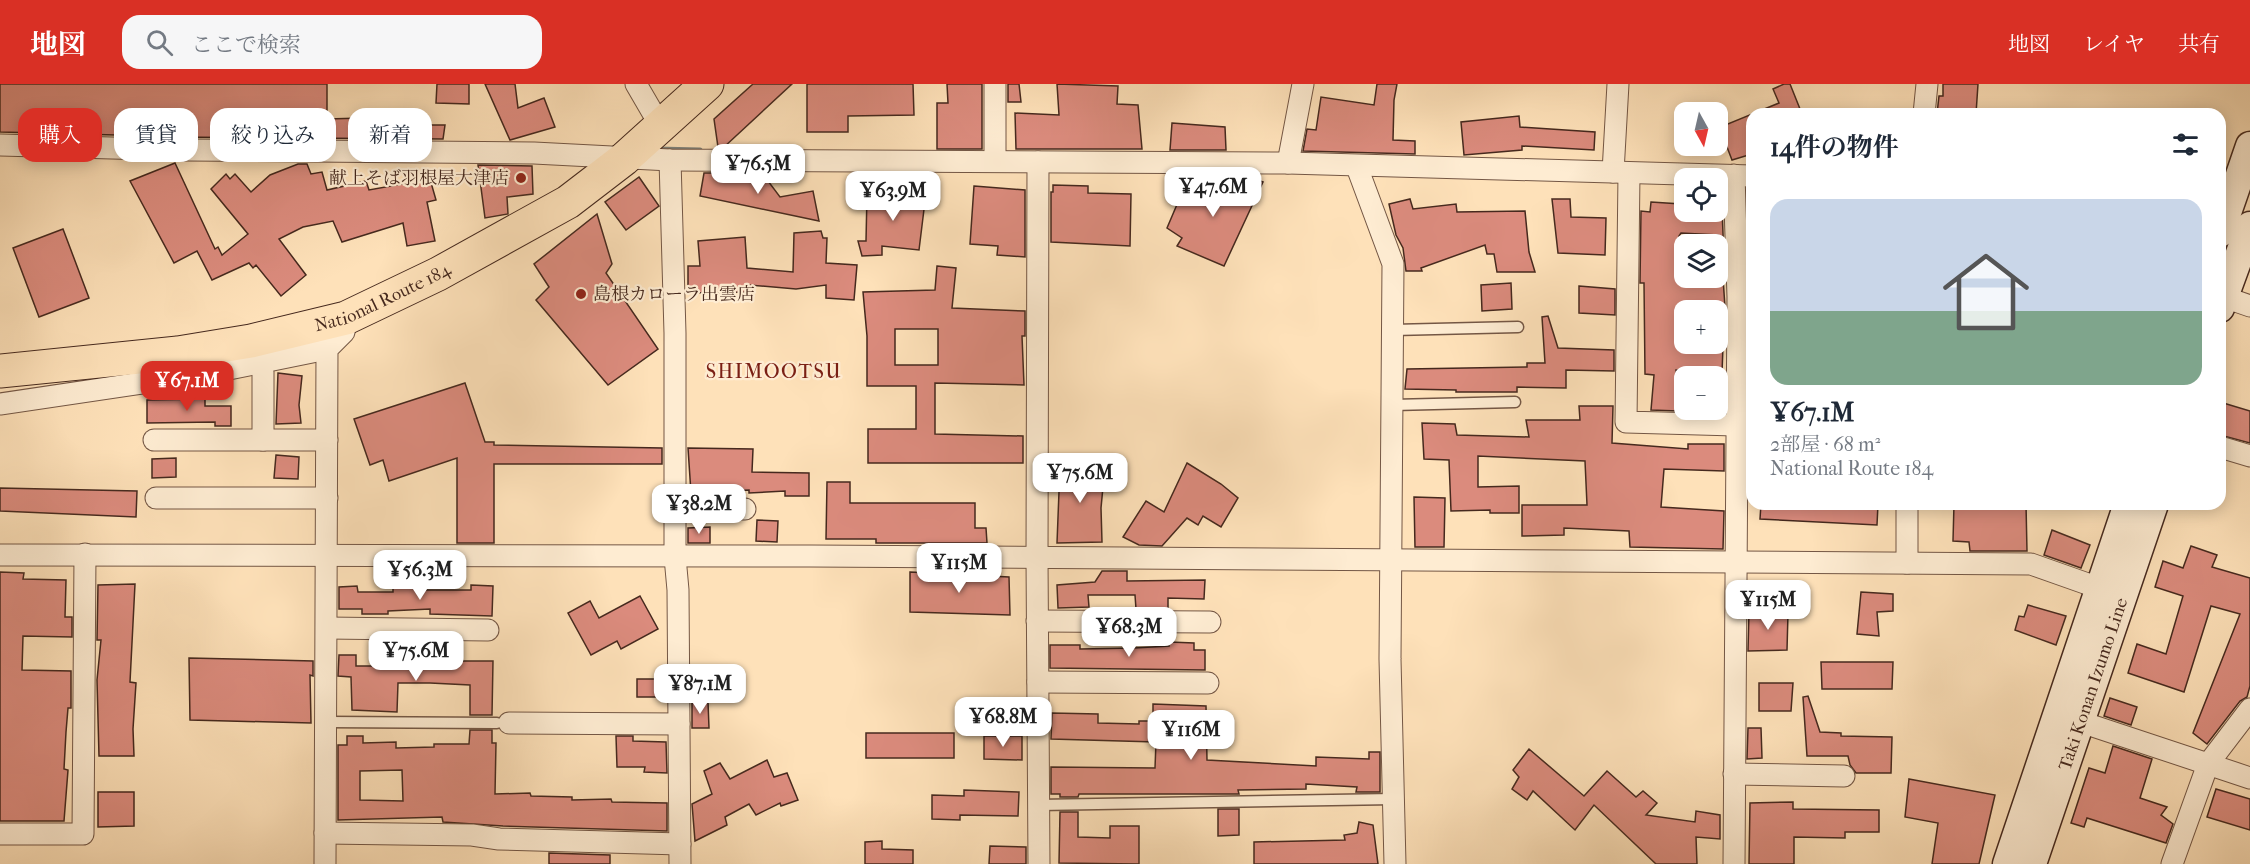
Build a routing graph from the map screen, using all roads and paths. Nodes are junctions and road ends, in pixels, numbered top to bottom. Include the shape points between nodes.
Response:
1 (636, 84) edge
2 (707, 84) edge
3 (995, 84) edge
4 (1618, 84) edge
5 (1927, 84) edge
6 (1296, 86) edge
7 (1925, 108) edge
8 (661, 127) junction
9 (0, 145) edge
10 (2250, 146) edge
11 (624, 159) junction
12 (670, 160) junction
13 (995, 161) junction
14 (1038, 162) junction
15 (1288, 163) junction
16 (1357, 166) junction
17 (1621, 173) junction
18 (1743, 176) edge
19 (2230, 177) edge
20 (2226, 199) edge
21 (2250, 226) edge
22 (2231, 304) edge
23 (346, 318) junction
24 (1518, 327) dead end
25 (1393, 330) junction
26 (327, 348) junction
27 (0, 371) edge
28 (263, 372) dead end
29 (1515, 402) dead end
30 (0, 404) edge
31 (1393, 405) junction
32 (1735, 425) junction
33 (154, 440) dead end
34 (263, 440) junction
35 (327, 440) junction
36 (2226, 449) edge
37 (2250, 456) edge
38 (156, 498) dead end
39 (327, 498) junction
40 (675, 508) junction
41 (745, 509) dead end
42 (1907, 510) edge
43 (2126, 510) edge
44 (2152, 510) edge
45 (85, 554) junction
46 (0, 555) edge
47 (327, 557) junction
48 (675, 557) junction
49 (1036, 558) junction
50 (1391, 560) junction
51 (1907, 563) junction
52 (1736, 564) junction
53 (2099, 588) junction
54 (1037, 621) junction
55 (1210, 622) dead end
56 (327, 628) junction
57 (488, 630) dead end
58 (1038, 682) junction
59 (1208, 683) dead end
60 (2250, 709) edge
61 (326, 722) junction
62 (2080, 722) junction
63 (503, 723) joint
64 (679, 724) junction
65 (2208, 764) junction
66 (1734, 774) junction
67 (1844, 776) dead end
68 (2250, 778) edge
69 (1394, 799) junction
70 (1039, 805) junction
71 (325, 833) junction
72 (0, 834) edge
73 (680, 854) edge
74 (325, 864) edge
75 (1039, 864) edge
76 (1395, 864) edge
77 (1734, 864) edge
78 (2007, 864) edge
79 (2032, 864) edge
80 (2172, 864) edge

1 - 8 street
2 - 8 highway, National Route 184
3 - 13 street
4 - 17 street
5 - 7 street
6 - 15 street
8 - 11 highway, National Route 184
9 - 11 street via 534,153
10 - 19 main road
11 - 12 street
11 - 23 highway, National Route 184 via 559,207 438,274
12 - 13 street
12 - 40 street
13 - 14 street
14 - 15 street
14 - 49 street
15 - 16 street
16 - 17 street
16 - 25 street via 1393,264
17 - 18 street
17 - 32 street via 1626,422
18 - 32 street
19 - 20 main road
21 - 22 main road
23 - 26 street via 344,332
23 - 27 highway, National Route 184 via 251,341 178,353
24 - 25 lane
25 - 31 street
26 - 30 street via 209,373
26 - 35 street
28 - 34 street
29 - 31 lane
31 - 50 street
32 - 52 street
33 - 34 street
34 - 35 street
35 - 39 street
36 - 37 street
38 - 39 street
39 - 47 street
40 - 41 street
40 - 48 street
42 - 51 street
43 - 53 main road, Taki Konan Izumo Line
44 - 62 main road, Taki Konan Izumo Line
45 - 46 street
45 - 47 street
45 - 72 street via 83,834
47 - 48 street
47 - 56 street
48 - 49 street
48 - 64 street
49 - 50 street
49 - 54 street
50 - 52 street
50 - 69 street
51 - 52 street
51 - 53 street via 2031,564
52 - 66 street
53 - 78 main road, Taki Konan Izumo Line
54 - 55 street
54 - 58 street
56 - 57 street
56 - 61 street
58 - 59 street
58 - 70 street
60 - 65 street
61 - 63 lane
61 - 71 street
62 - 65 street
62 - 79 main road, Taki Konan Izumo Line
63 - 64 street
64 - 73 street
65 - 68 street
65 - 80 street
66 - 67 street
66 - 77 street
69 - 70 lane
69 - 76 street
70 - 75 street
71 - 73 street via 472,834
71 - 74 street

